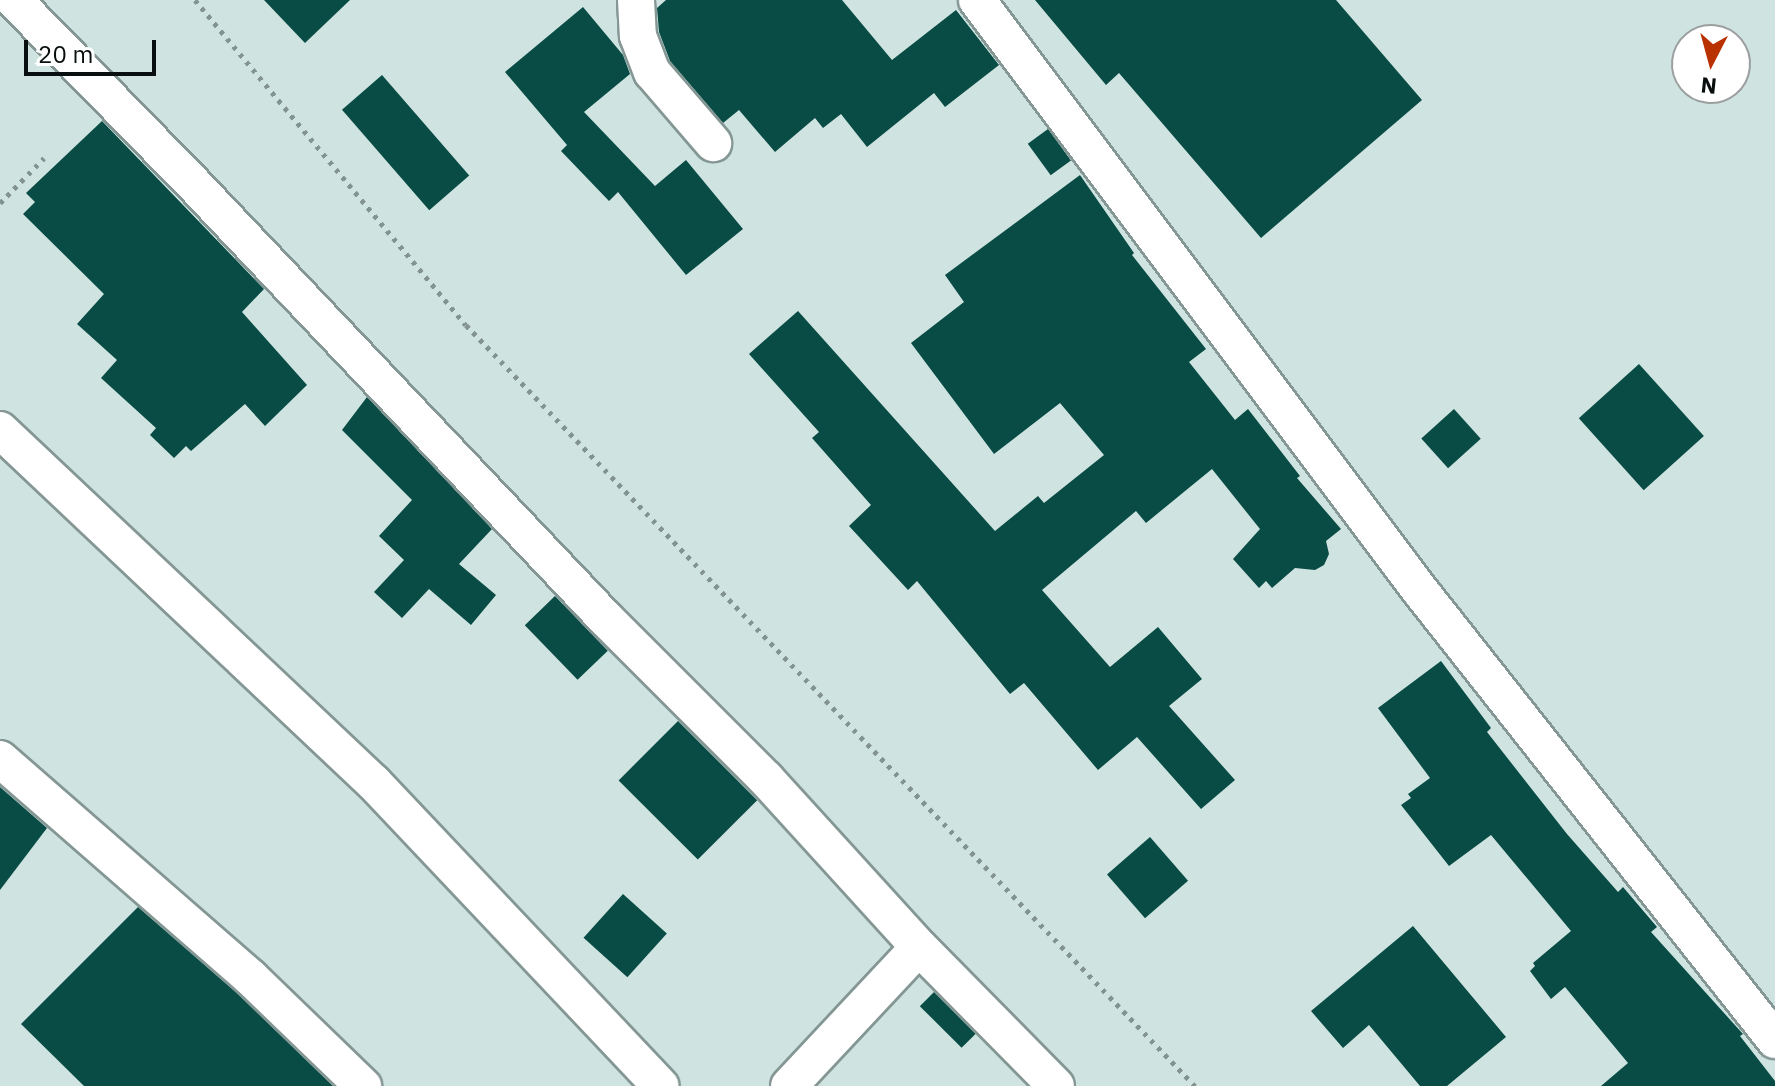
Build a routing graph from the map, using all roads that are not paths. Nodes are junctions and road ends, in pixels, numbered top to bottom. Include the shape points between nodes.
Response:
1 (14, 0) edge
2 (636, 0) edge
3 (977, 0) edge
4 (713, 143) dead end
5 (0, 430) edge
6 (0, 759) edge
7 (919, 947) junction
8 (1775, 1040) edge
9 (363, 1086) edge
10 (661, 1086) edge
11 (789, 1086) edge
12 (1056, 1086) edge

1 - 7 street via 766,779
2 - 4 street via 638,36 652,72
3 - 8 street via 1418,588
5 - 10 street via 374,783
6 - 9 street via 240,968
7 - 11 street
7 - 12 street

